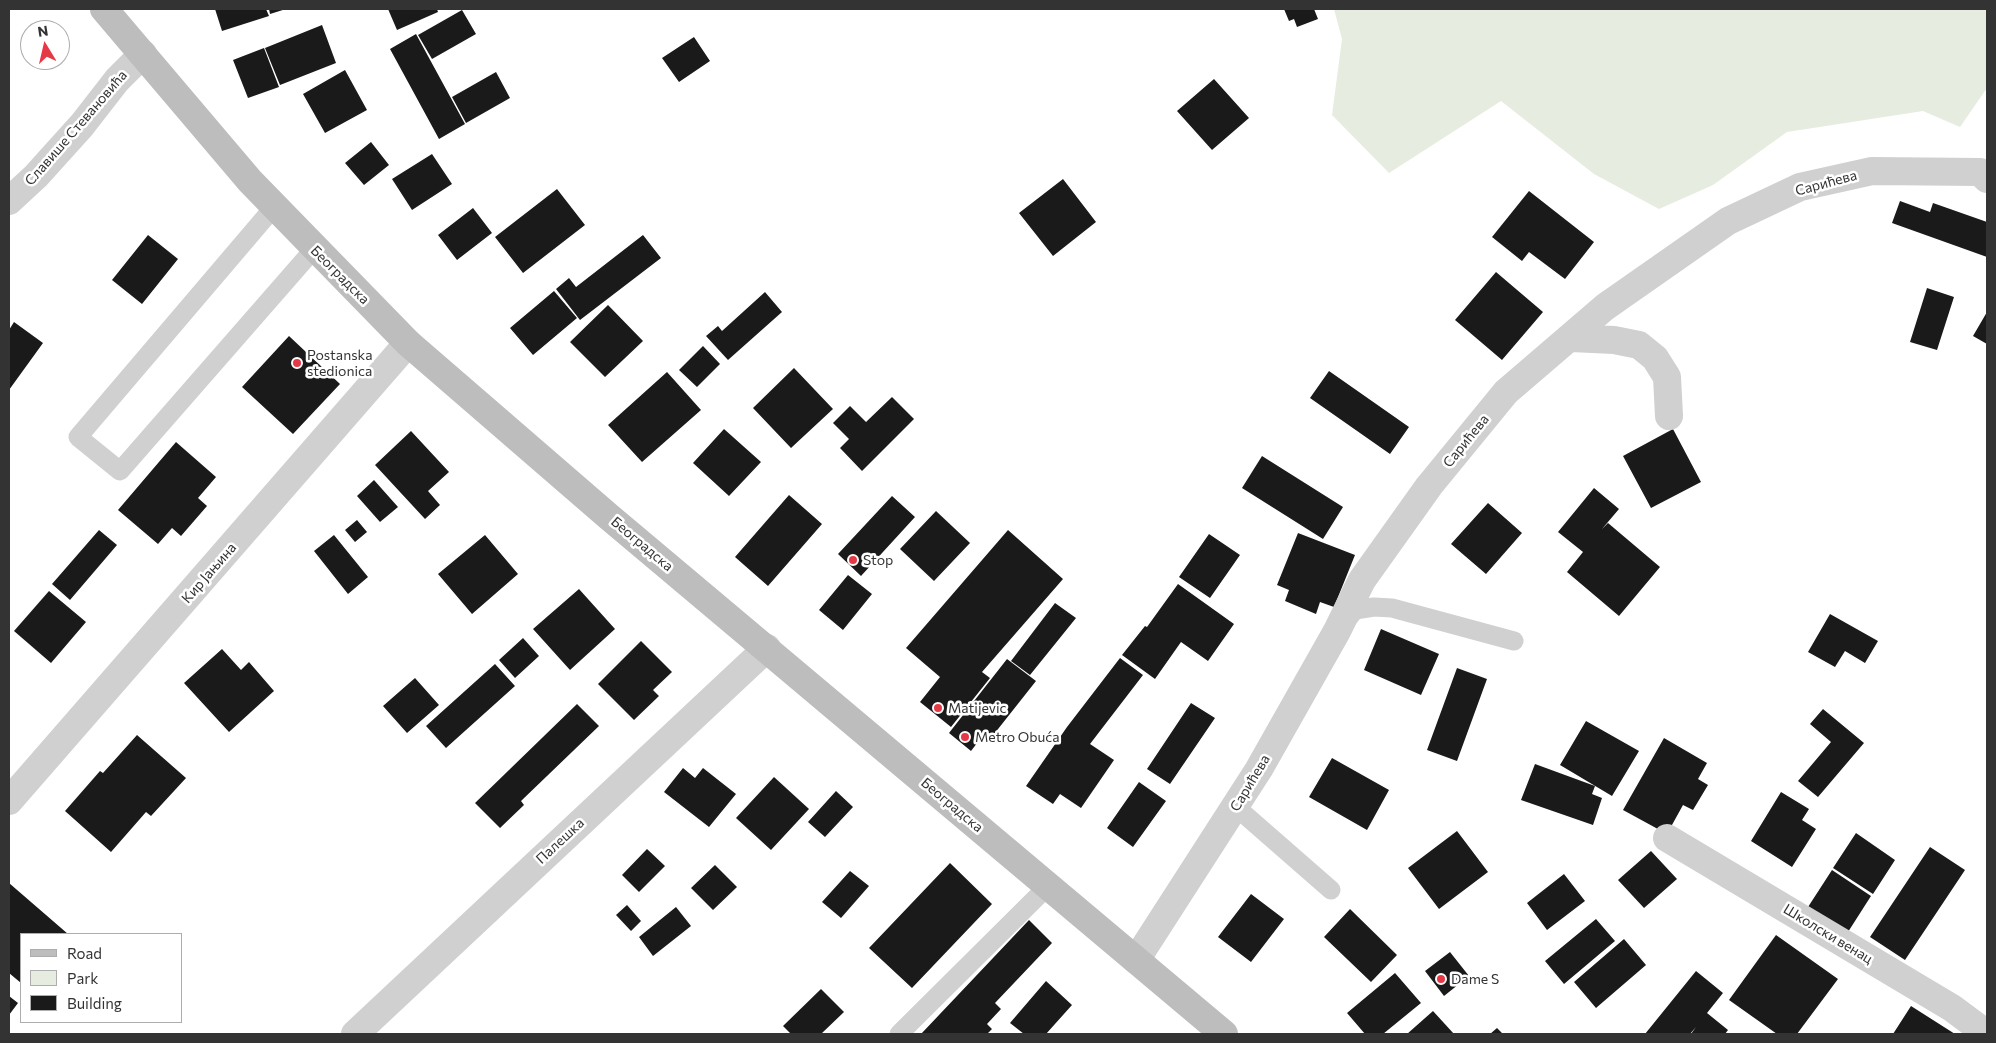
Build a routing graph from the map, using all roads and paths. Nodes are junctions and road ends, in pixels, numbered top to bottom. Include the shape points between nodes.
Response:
1 (111, 10) edge
2 (143, 54) junction
3 (1985, 171) edge
4 (9, 201) edge
5 (274, 207) junction
6 (314, 249) junction
7 (1571, 338) junction
8 (408, 344) junction
9 (1669, 416) dead end
10 (1337, 631) junction
11 (1514, 641) dead end
12 (766, 648) junction
13 (9, 801) edge
14 (1236, 807) junction
15 (1667, 838) dead end
16 (1048, 886) junction
17 (1331, 890) dead end
18 (1136, 960) junction
19 (355, 1034) edge
20 (899, 1034) edge
21 (1224, 1034) edge
22 (1987, 1034) edge

1 - 2 main road, Београдска
2 - 4 street, Славише Стевановића via 36,176
2 - 5 main road, Београдска
3 - 7 street, Сарићева via 1872,171 1800,187 1728,221 1605,307
5 - 6 main road, Београдска
5 - 6 lane via 78,436 120,471
6 - 8 main road, Београдска
7 - 9 street via 1639,345 1656,358 1667,377
7 - 10 street, Сарићева via 1506,392 1429,486 1362,580
8 - 12 main road, Београдска
8 - 13 street, Кир Јањина
10 - 11 lane via 1354,610 1392,608
10 - 14 street, Сарићева
12 - 16 main road, Београдска
12 - 19 street, Палешка
14 - 17 lane
14 - 18 street, Сарићева
15 - 22 street, Школски венац via 1952,1008
16 - 18 main road, Београдска
16 - 20 lane
18 - 21 main road, Београдска

